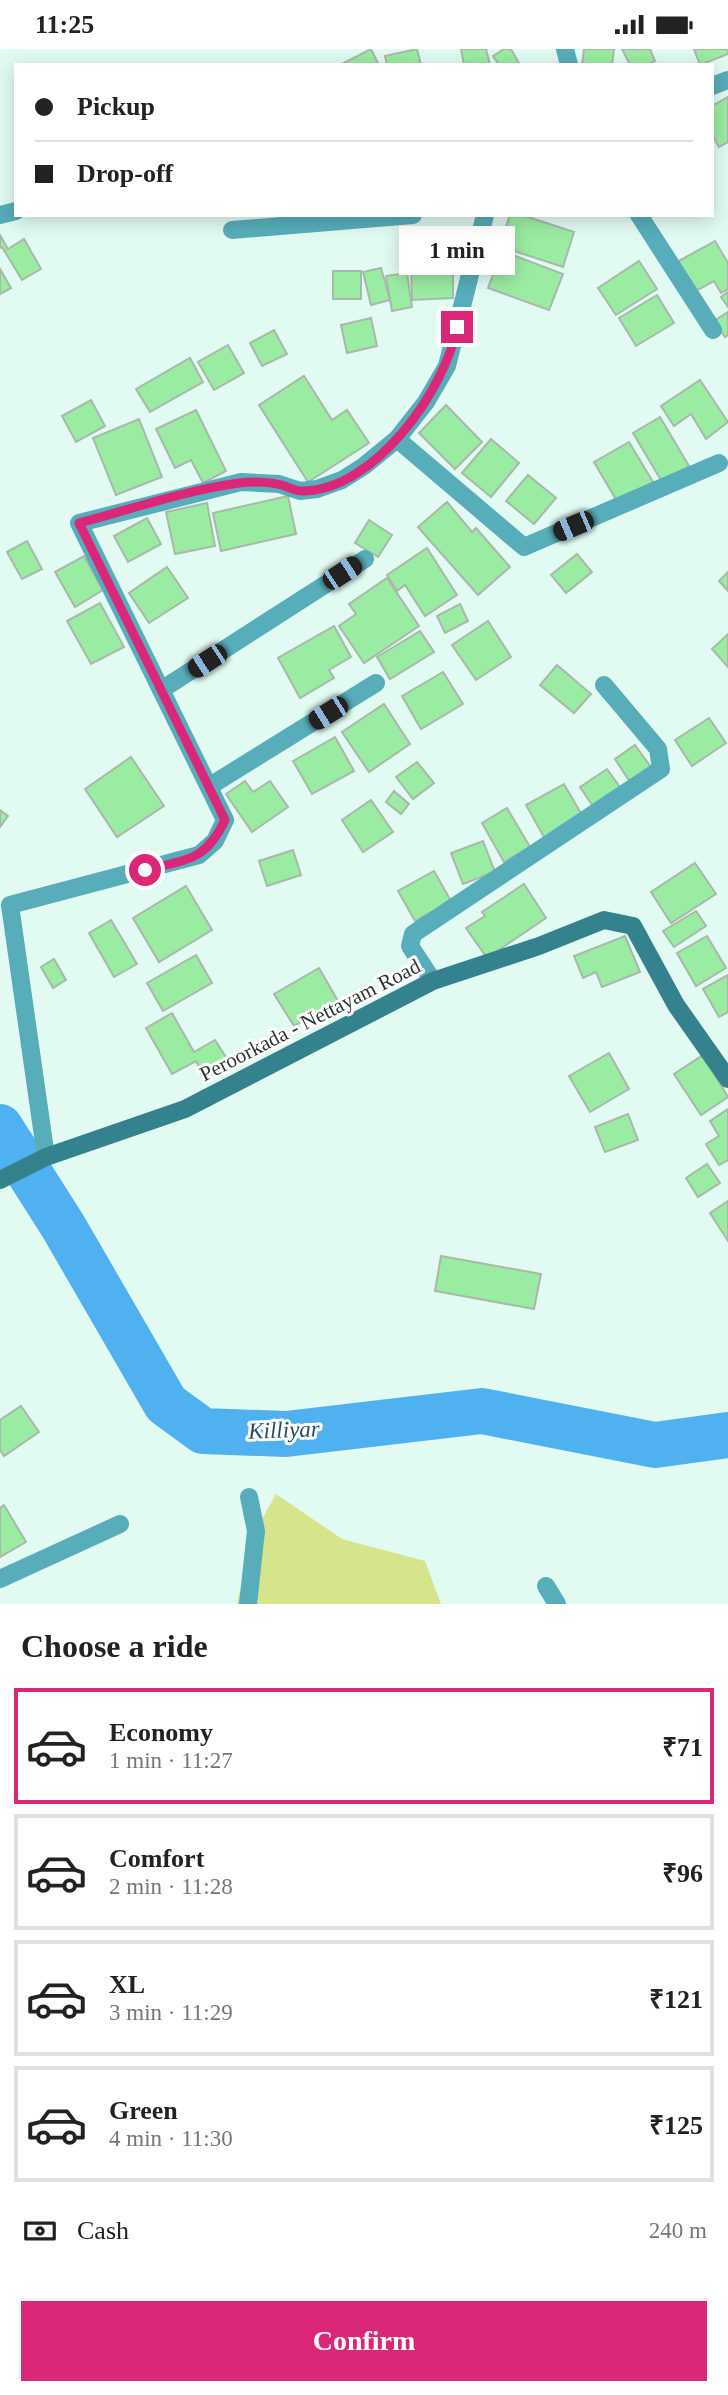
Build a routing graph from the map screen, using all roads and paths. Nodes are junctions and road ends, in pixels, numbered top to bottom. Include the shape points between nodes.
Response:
1 (389, 217) edge
2 (484, 217) edge
3 (640, 217) edge
4 (232, 230) dead end
5 (713, 330) dead end
6 (397, 439) junction
7 (719, 463) dead end
8 (365, 559) dead end
9 (376, 683) dead end
10 (604, 685) dead end
11 (161, 690) junction
12 (210, 786) junction
13 (5, 900) edge
14 (433, 981) junction
15 (728, 1079) edge
16 (46, 1157) junction
17 (0, 1180) edge
18 (249, 1497) dead end
19 (120, 1524) dead end
20 (0, 1579) edge
21 (546, 1586) dead end
22 (248, 1604) edge
23 (557, 1604) edge

1 - 4 street
2 - 6 street via 447,366
3 - 5 street
6 - 7 street via 524,547
6 - 11 street via 342,480 317,489 300,491 279,484 241,482 79,523
8 - 11 street
9 - 12 street
10 - 14 street via 658,749 661,769 412,934 409,943
11 - 12 street
12 - 13 street via 225,820 215,841 199,855
13 - 16 street
14 - 15 street, Peroorkada - Nettayam Road via 604,920 633,926 676,1005
14 - 16 street, Peroorkada - Nettayam Road via 186,1109
16 - 17 street, Peroorkada - Nettayam Road
18 - 22 street via 256,1531
19 - 20 street
21 - 23 street

